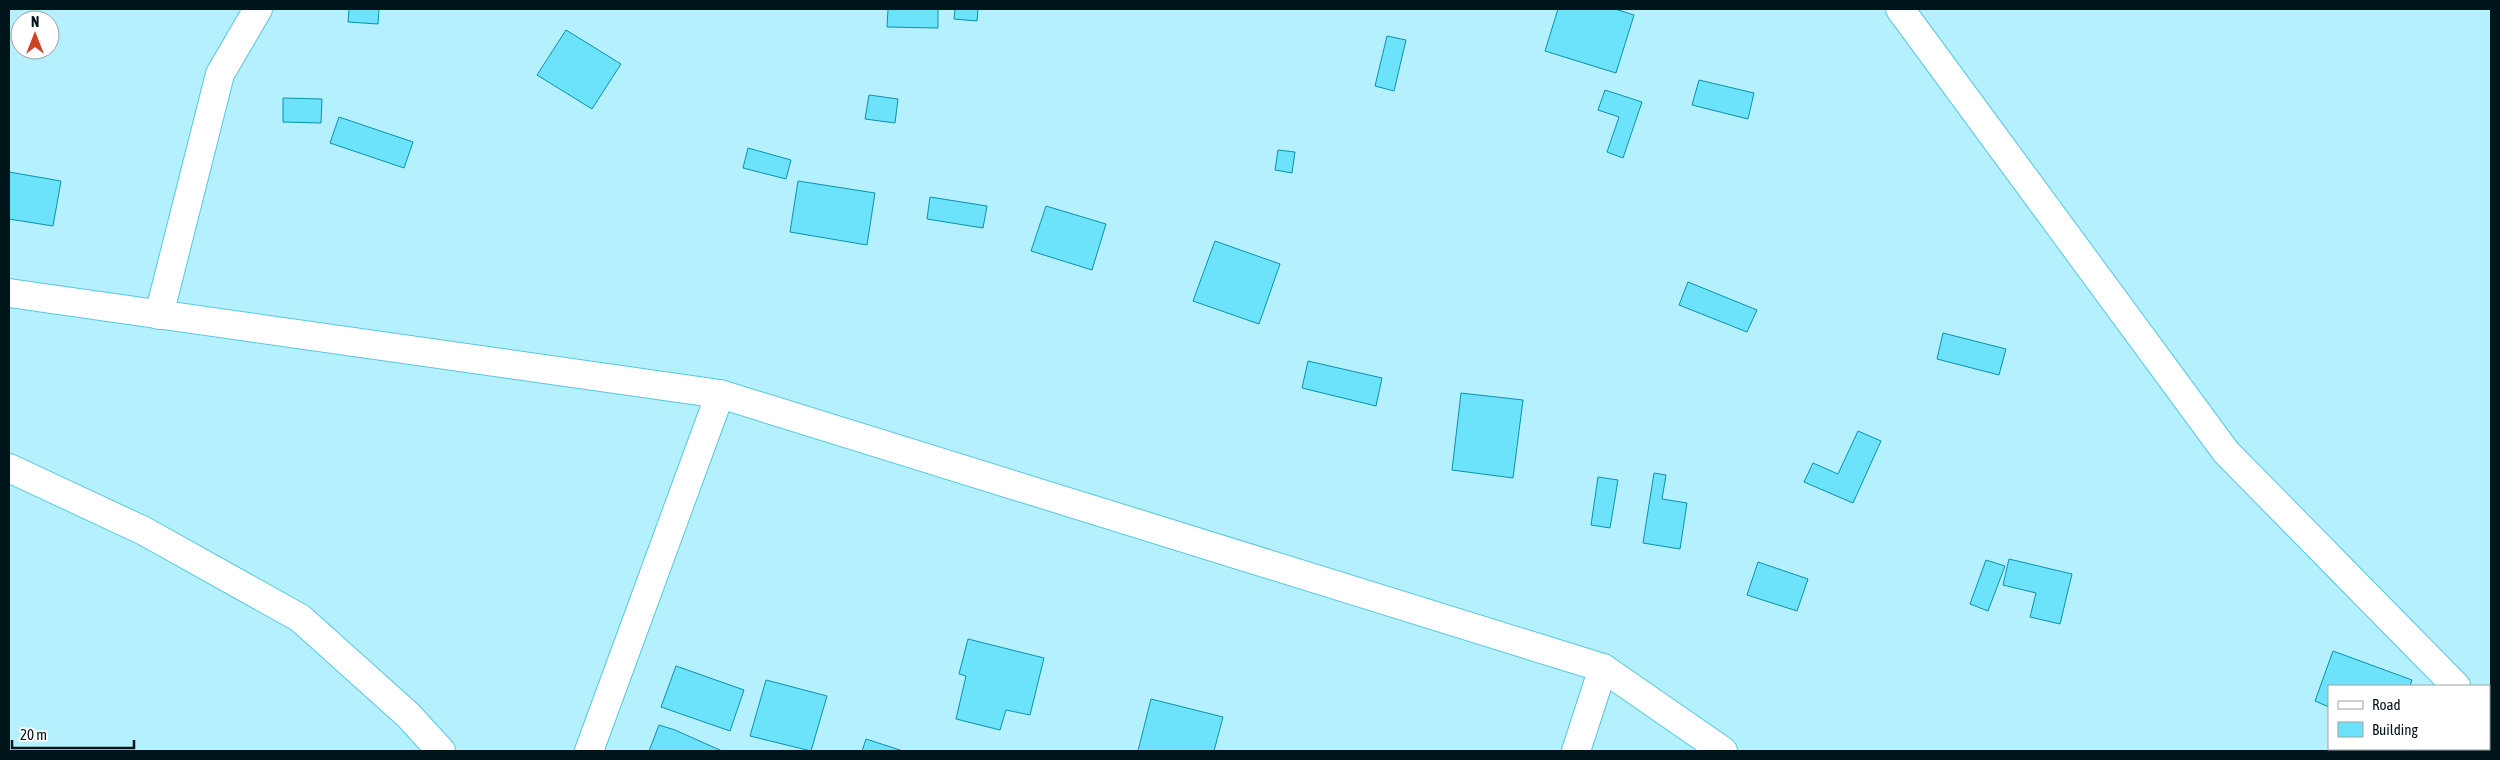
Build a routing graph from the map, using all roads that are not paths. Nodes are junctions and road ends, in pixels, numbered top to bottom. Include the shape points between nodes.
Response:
1 (258, 9) edge
2 (1900, 9) edge
3 (9, 293) edge
4 (159, 315) junction
5 (720, 394) junction
6 (9, 468) edge
7 (1603, 668) junction
8 (2455, 685) edge
9 (441, 751) edge
10 (589, 751) edge
11 (1576, 751) edge
12 (1723, 751) edge

1 - 4 street via 220,74
2 - 8 street via 2226,452
3 - 4 street
4 - 5 street
5 - 7 street
5 - 10 street
6 - 9 street via 144,531 300,618 408,715
7 - 11 street
7 - 12 street

